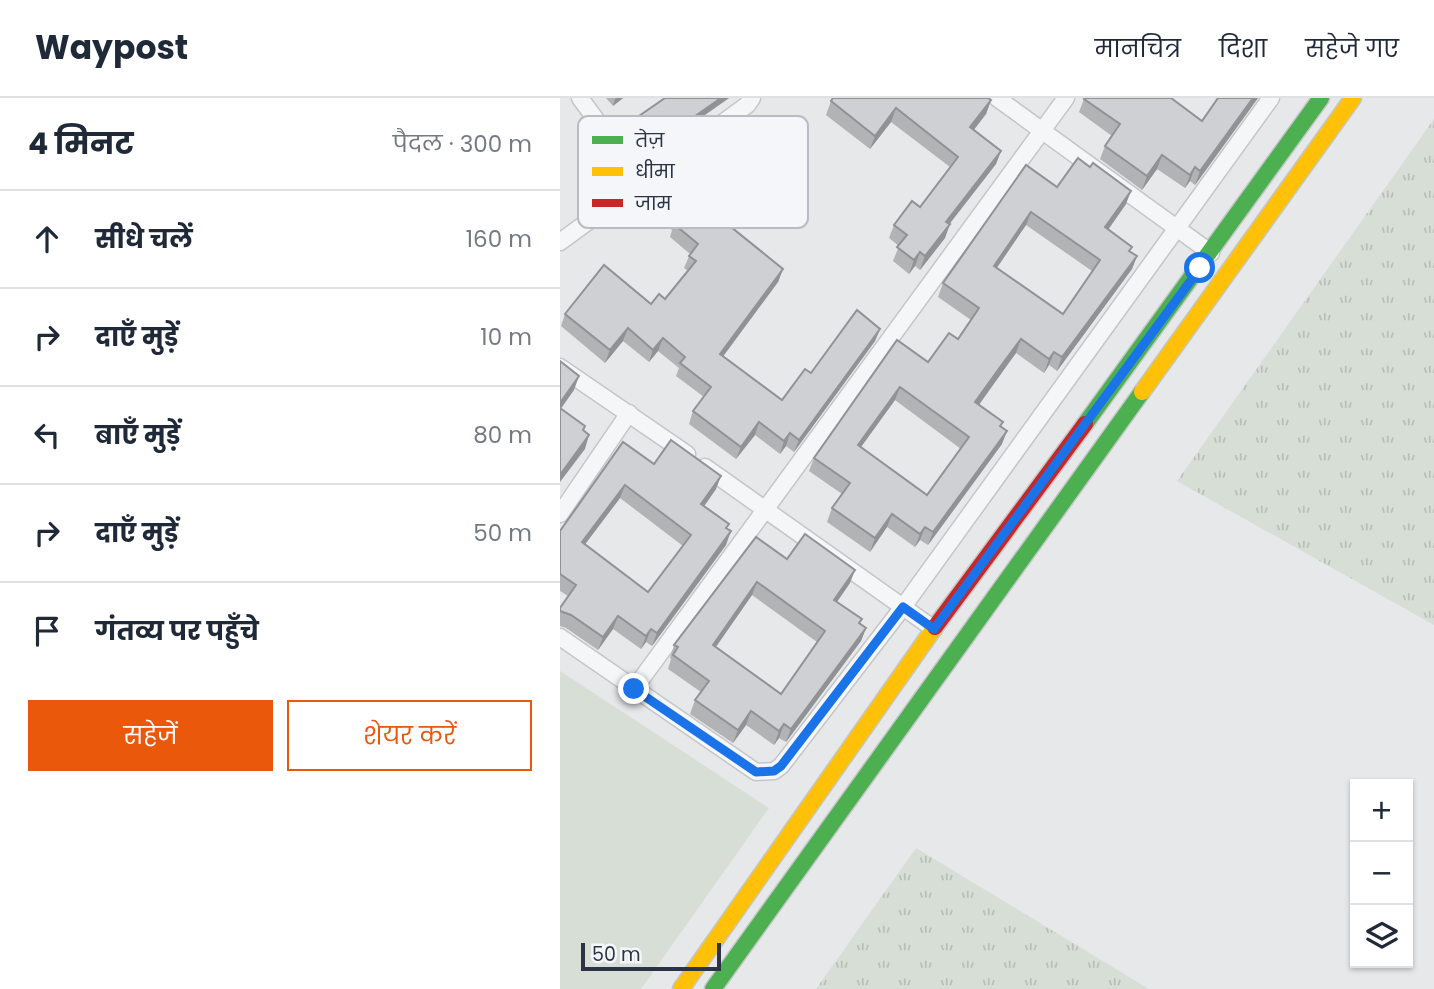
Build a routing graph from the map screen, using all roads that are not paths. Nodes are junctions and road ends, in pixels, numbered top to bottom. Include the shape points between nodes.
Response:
1 (580, 98) edge
2 (752, 98) edge
3 (997, 98) edge
4 (1066, 98) edge
5 (1271, 98) edge
6 (1321, 98) edge
7 (1353, 98) edge
8 (593, 116) edge
9 (728, 116) edge
10 (1042, 131) junction
11 (579, 228) edge
12 (1177, 228) junction
13 (560, 242) edge
14 (1211, 253) junction
15 (1156, 326) junction
16 (1177, 341) junction
17 (560, 368) edge
18 (629, 413) junction
19 (765, 510) junction
20 (560, 514) edge
21 (903, 607) junction
22 (934, 629) junction
23 (560, 637) edge
24 (634, 689) junction
25 (681, 989) edge
26 (713, 989) edge

1 - 8 street
2 - 9 street
3 - 10 street
4 - 10 street
5 - 12 street
6 - 14 street
7 - 16 street
10 - 12 street
10 - 19 street
11 - 13 street
12 - 14 street
12 - 21 street
14 - 15 street
15 - 16 street
15 - 22 street
16 - 26 street
17 - 18 street
18 - 19 street
18 - 20 street
19 - 21 street
19 - 24 street
21 - 22 street
21 - 24 street via 793,754 774,771 756,772
22 - 25 street
23 - 24 street

